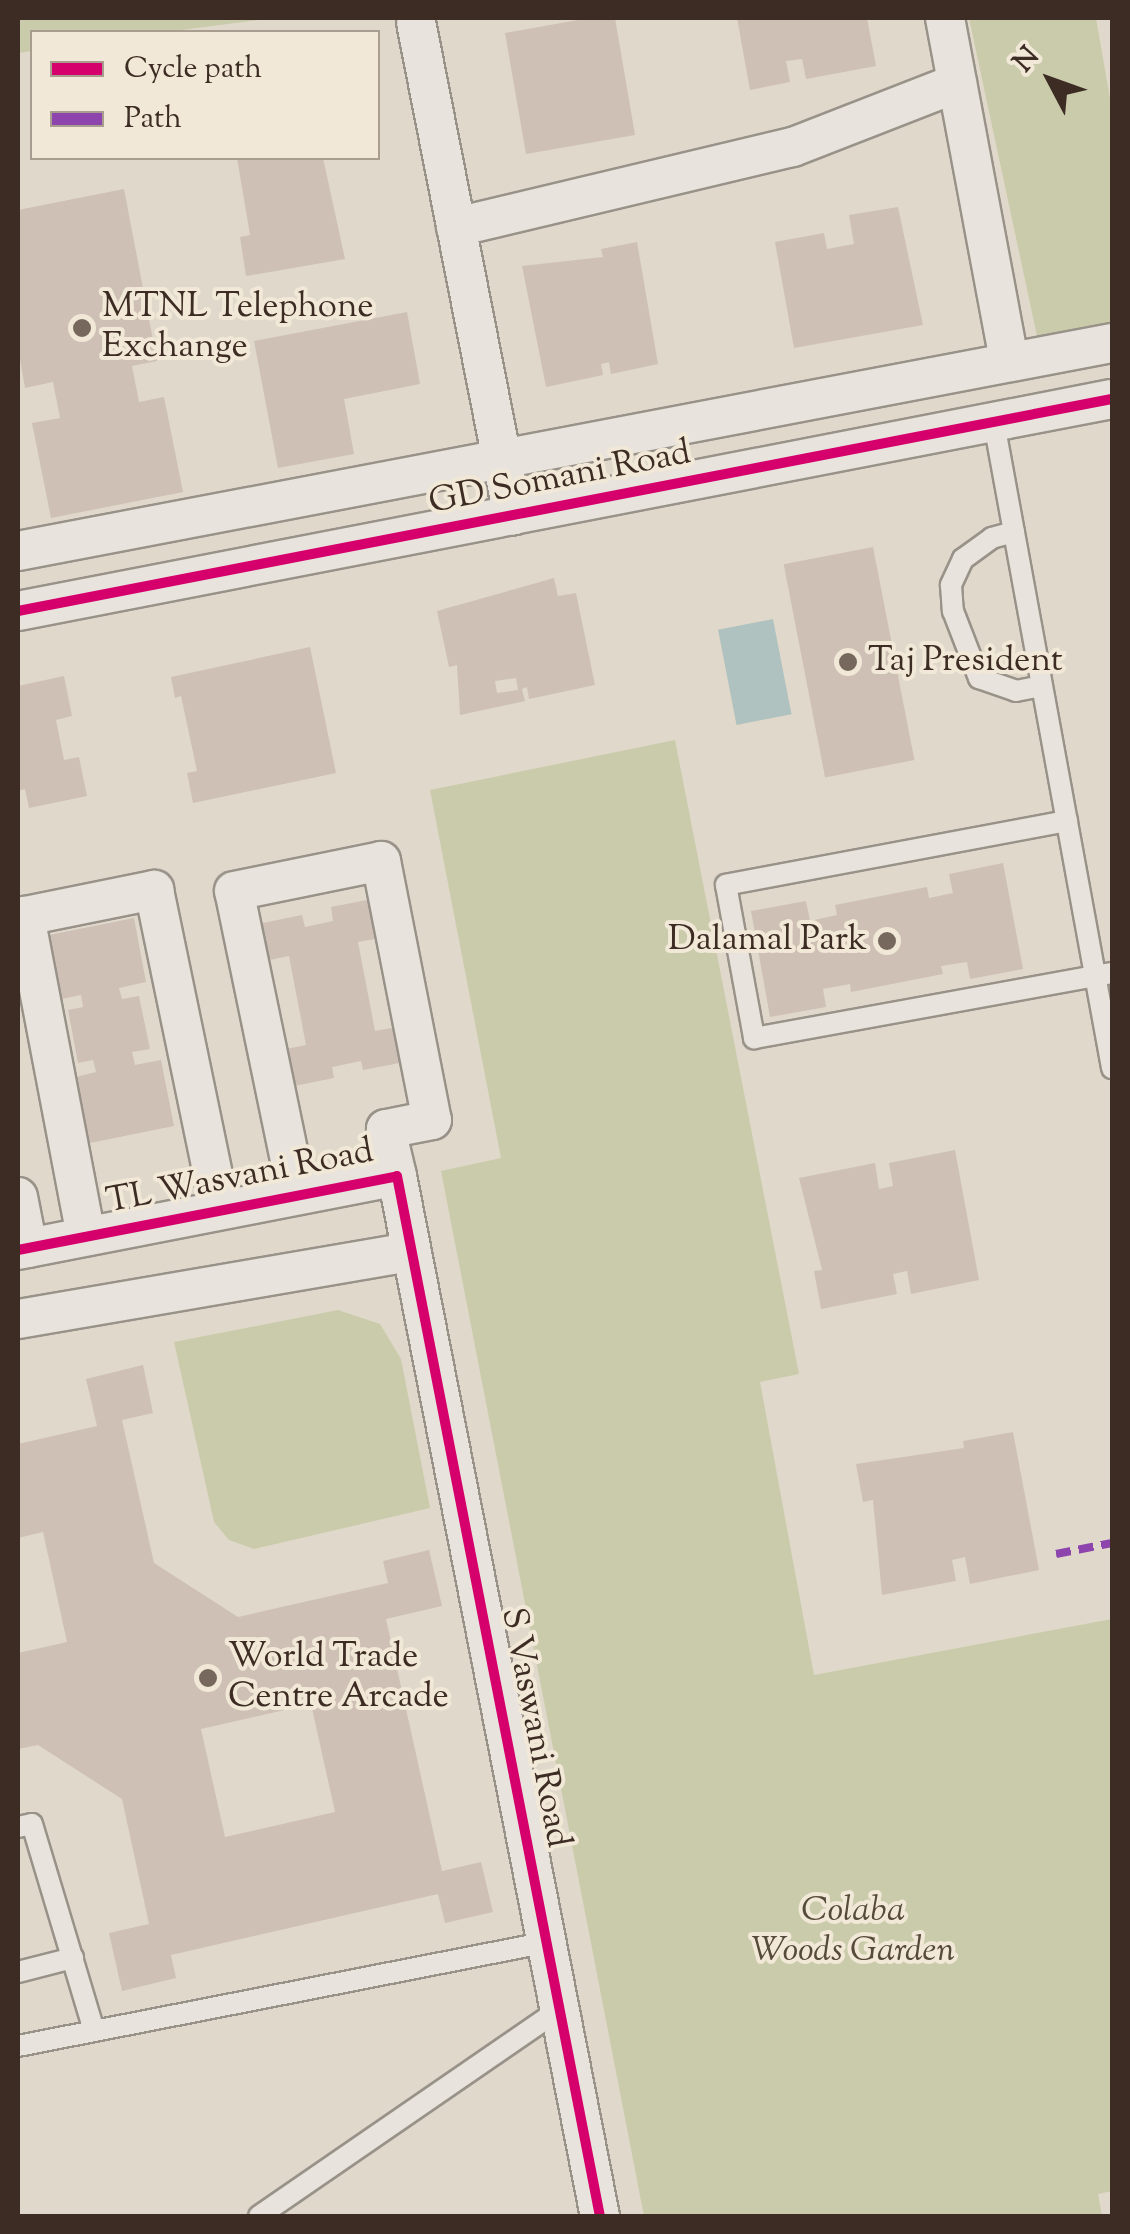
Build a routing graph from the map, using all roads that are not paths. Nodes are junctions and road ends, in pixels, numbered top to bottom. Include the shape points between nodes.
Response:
1 (945, 18) edge
2 (416, 22) dead end
3 (957, 83) junction
4 (456, 227) junction
5 (1112, 343) edge
6 (1009, 358) junction
7 (1112, 399) edge
8 (994, 423) junction
9 (502, 457) junction
10 (513, 516) junction
11 (1014, 532) junction
12 (18, 551) edge
13 (18, 612) edge
14 (1042, 686) junction
15 (1067, 822) junction
16 (1104, 974) edge
17 (1112, 1068) edge
18 (397, 1176) junction
19 (296, 1194) junction
20 (18, 1198) edge
21 (220, 1209) junction
22 (86, 1236) junction
23 (22, 1249) edge
24 (411, 1252) junction
25 (18, 1319) edge
26 (18, 1827) edge
27 (548, 1942) junction
28 (73, 1958) junction
29 (18, 1972) edge
30 (560, 2009) junction
31 (94, 2031) junction
32 (18, 2046) edge
33 (259, 2216) edge
34 (600, 2216) edge

1 - 3 street
2 - 4 street
3 - 4 street via 793,147
3 - 6 street
4 - 9 street
5 - 6 street, GD Somani Road
6 - 9 street, GD Somani Road
7 - 8 street, GD Somani Road
8 - 10 street, GD Somani Road
8 - 11 lane
9 - 10 street, GD Somani Road
9 - 12 street, GD Somani Road
10 - 13 street, GD Somani Road
11 - 14 lane
11 - 14 lane via 963,559 952,586 953,610 979,678 1016,692
14 - 15 lane
15 - 16 lane
15 - 16 lane via 726,885 754,1038
16 - 17 lane
18 - 19 street, TL Wasvani Road
18 - 19 street via 386,1129 432,1120 381,861 234,890
18 - 24 street, TL Wasvani Road
19 - 21 street, TL Wasvani Road
20 - 23 street
21 - 22 street, TL Wasvani Road
21 - 22 street via 154,890 25,916
22 - 23 street, TL Wasvani Road
24 - 25 street
24 - 27 street, S Vaswani Road
26 - 28 lane via 32,1824
27 - 30 street, S Vaswani Road
27 - 31 lane
28 - 29 lane
28 - 31 lane
30 - 33 lane
30 - 34 street, S Vaswani Road
31 - 32 lane

